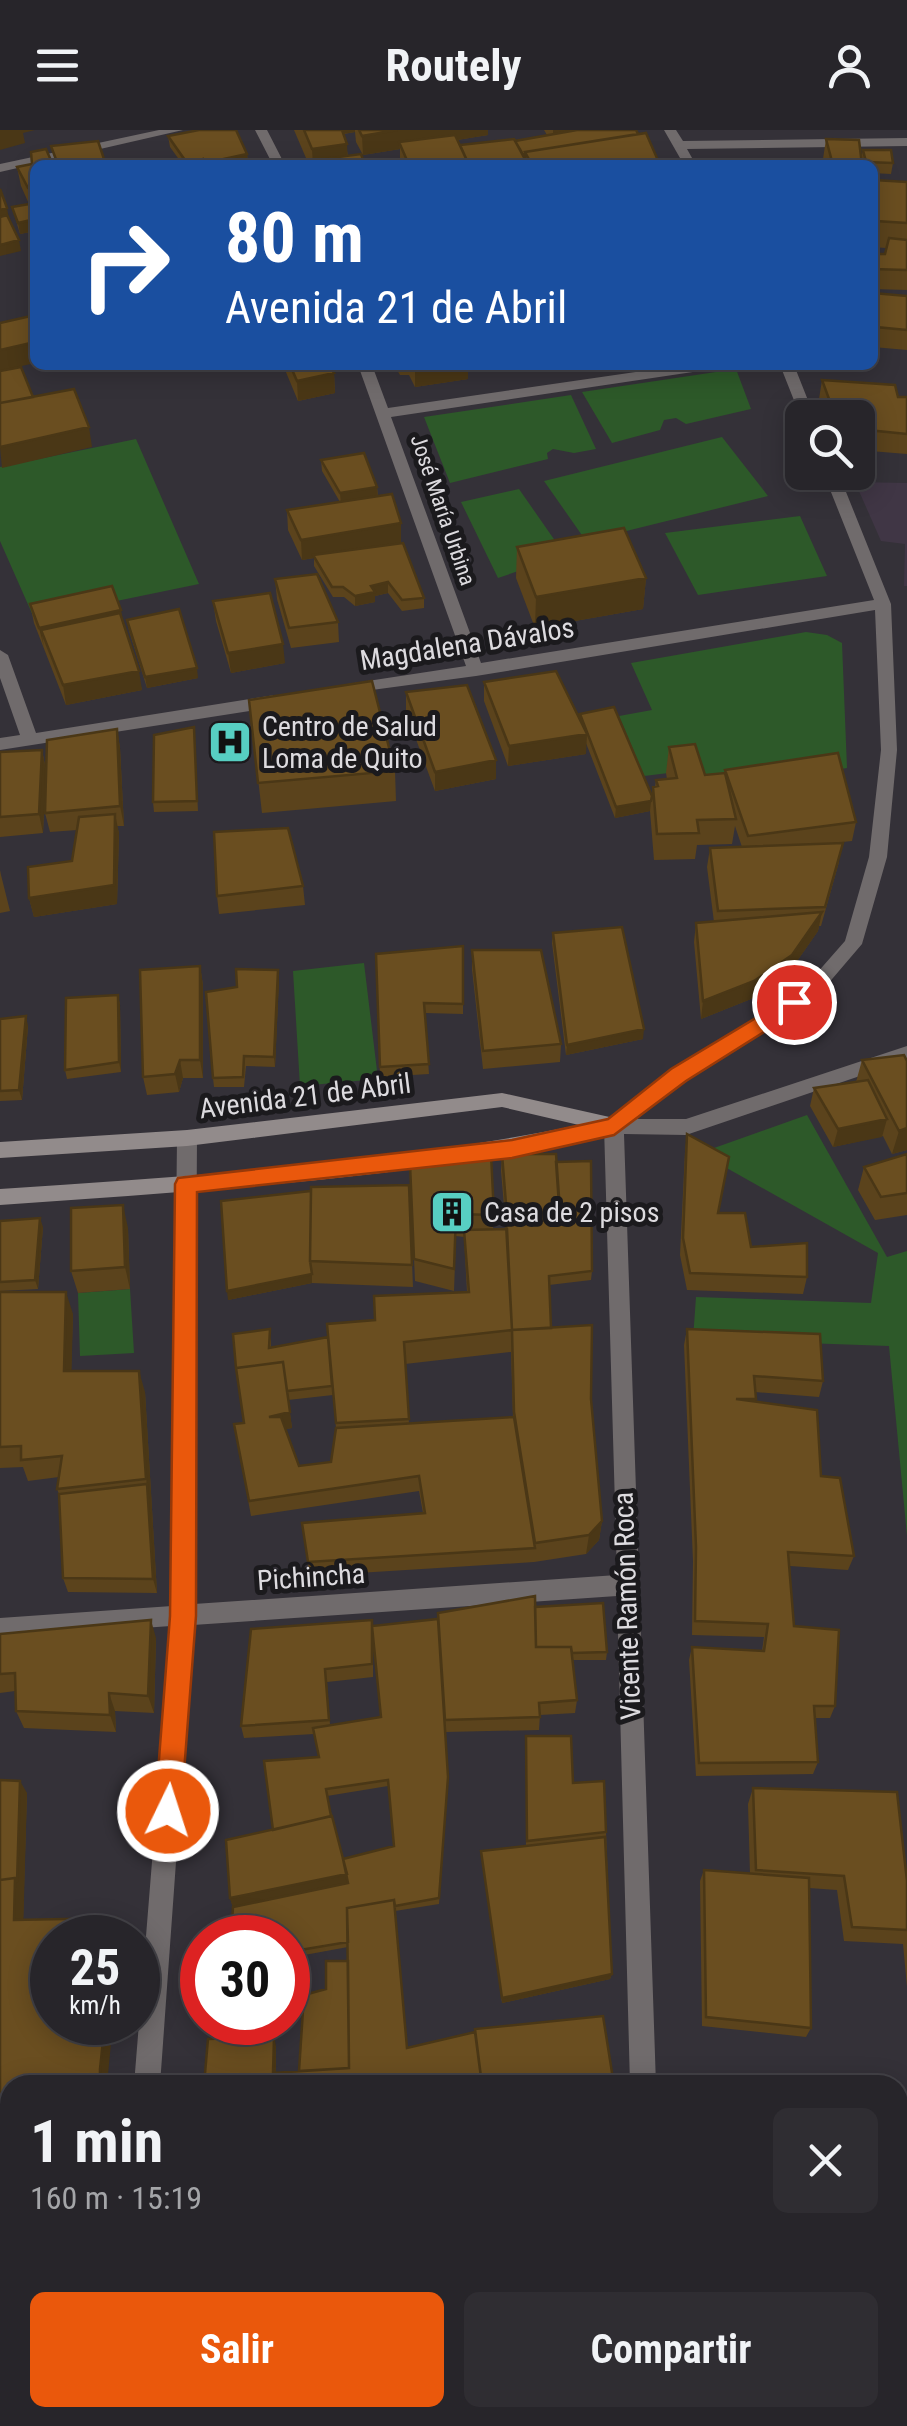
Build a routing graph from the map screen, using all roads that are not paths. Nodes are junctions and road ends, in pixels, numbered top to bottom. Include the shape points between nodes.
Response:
1 (177, 130) edge
2 (261, 130) edge
3 (670, 130) edge
4 (907, 142) edge
5 (680, 145) junction
6 (37, 160) edge
7 (277, 160) edge
8 (688, 160) edge
9 (30, 162) edge
10 (0, 168) edge
11 (367, 370) edge
12 (678, 370) edge
13 (789, 370) edge
14 (801, 400) edge
15 (385, 412) junction
16 (837, 490) edge
17 (883, 604) junction
18 (0, 655) edge
19 (476, 670) junction
20 (320, 694) edge
21 (301, 698) edge
22 (30, 739) junction
23 (0, 744) edge
24 (907, 1053) edge
25 (614, 1126) junction
26 (187, 1138) junction
27 (0, 1150) edge
28 (186, 1184) junction
29 (0, 1197) edge
30 (625, 1585) junction
31 (183, 1616) junction
32 (0, 1628) edge
33 (148, 2075) edge
34 (643, 2075) edge

1 - 6 street
2 - 7 street
3 - 5 street
4 - 5 street
5 - 8 street
9 - 10 street
11 - 15 street, José María Urbina
12 - 15 street
13 - 14 street
15 - 19 street, José María Urbina
16 - 17 street
17 - 19 street, Magdalena Dávalos
17 - 25 street via 889,750 878,857 853,944 788,1008 679,1075
18 - 22 street
19 - 20 street, Magdalena Dávalos
21 - 22 street
22 - 23 street
24 - 25 street, Avenida 21 de Abril via 686,1127
25 - 26 main road, Avenida 21 de Abril via 502,1100
25 - 28 main road, Avenida 21 de Abril via 512,1149
25 - 30 street, Vicente Ramón Roca
26 - 27 main road, Avenida 21 de Abril
26 - 28 street
28 - 29 main road, Avenida 21 de Abril
28 - 31 street
30 - 31 street, Pichincha
30 - 34 street, Vicente Ramón Roca
31 - 32 street, Pichincha
31 - 33 street

